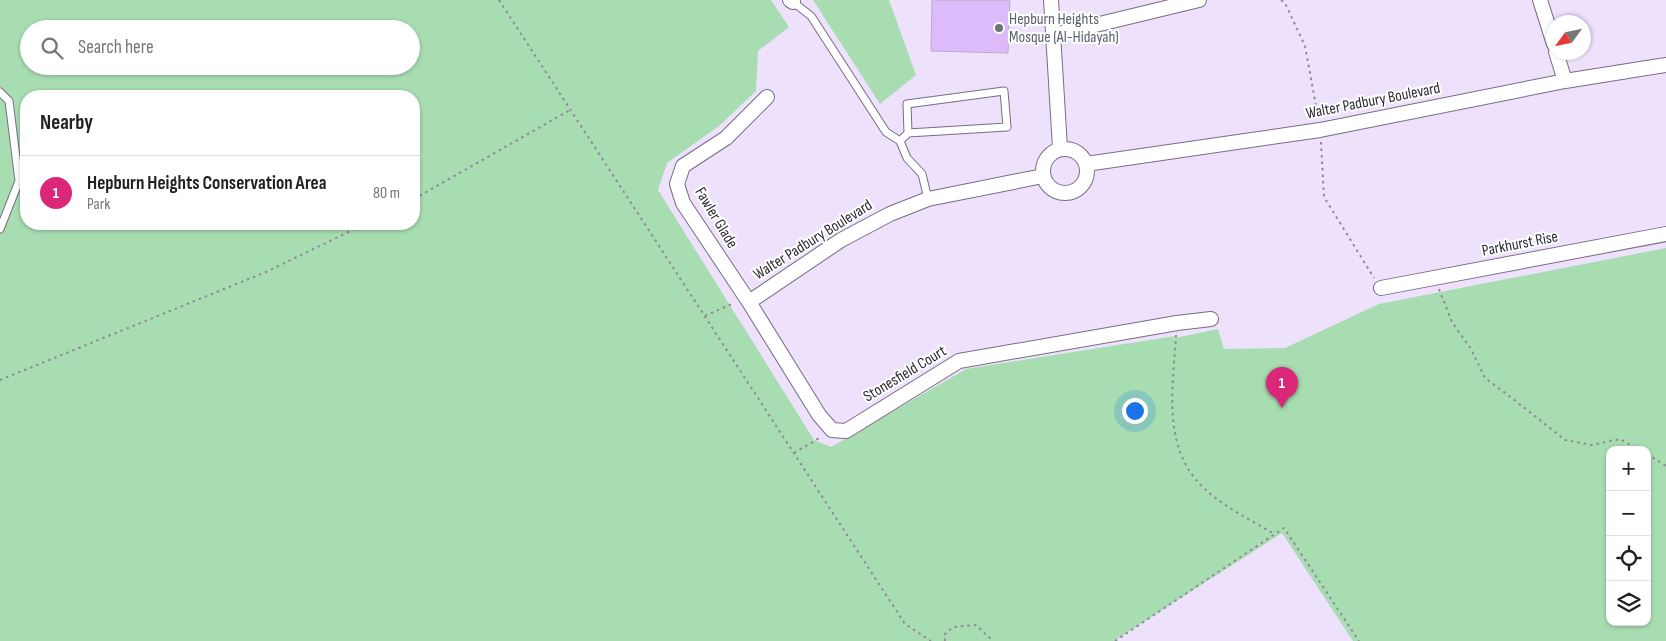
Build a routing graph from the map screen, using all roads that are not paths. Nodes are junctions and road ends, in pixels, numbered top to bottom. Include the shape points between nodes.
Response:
1 (1051, 0) edge
2 (1199, 0) edge
3 (1540, 0) edge
4 (792, 1) edge
5 (1546, 19) edge
6 (1054, 35) junction
7 (1558, 60) edge
8 (1666, 65) edge
9 (1565, 82) junction
10 (0, 92) edge
11 (767, 97) dead end
12 (908, 133) junction
13 (900, 141) junction
14 (1060, 148) junction
15 (1086, 164) junction
16 (1043, 176) junction
17 (928, 199) junction
18 (0, 229) edge
19 (1666, 234) edge
20 (1381, 288) road end
21 (749, 302) junction
22 (1211, 319) dead end

1 - 6 street
2 - 6 street
3 - 5 street
4 - 13 lane via 811,16 886,132
6 - 14 street
7 - 9 street
8 - 9 street, Walter Padbury Boulevard
9 - 15 street, Walter Padbury Boulevard via 1320,130
10 - 18 lane via 9,101 19,181
11 - 21 street, Fawler Glade via 726,138 683,166 677,184 683,203
12 - 12 lane via 1007,127 1004,91 906,104
12 - 13 lane
13 - 17 lane via 907,158 922,174
14 - 15 street via 1075,150
14 - 16 street via 1044,161
15 - 16 street via 1085,180 1074,191 1066,193 1051,189
16 - 17 street, Walter Padbury Boulevard
17 - 21 street, Walter Padbury Boulevard via 840,240
19 - 20 street, Parkhurst Rise
21 - 22 street, Stonesfield Court via 819,415 832,430 846,430 959,361

